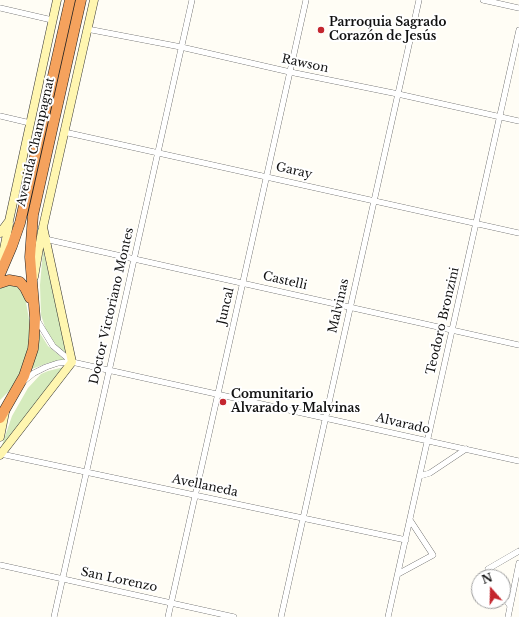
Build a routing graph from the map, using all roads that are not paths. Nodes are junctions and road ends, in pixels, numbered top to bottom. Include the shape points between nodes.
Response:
1 (57, 0) edge
2 (70, 0) edge
3 (81, 0) edge
4 (94, 0) edge
5 (192, 0) edge
6 (306, 0) edge
7 (419, 0) edge
8 (483, 0) edge
9 (0, 8) edge
10 (519, 8) edge
11 (52, 20) junction
12 (87, 29) junction
13 (519, 30) edge
14 (181, 47) junction
15 (290, 72) junction
16 (398, 94) junction
17 (0, 116) edge
18 (500, 116) junction
19 (519, 121) edge
20 (30, 123) junction
21 (64, 132) junction
22 (158, 152) junction
23 (266, 177) junction
24 (374, 201) junction
25 (9, 221) junction
26 (476, 223) junction
27 (43, 228) junction
28 (0, 233) edge
29 (519, 233) edge
30 (45, 239) junction
31 (134, 259) junction
32 (0, 268) edge
33 (0, 274) edge
34 (0, 283) edge
35 (242, 283) junction
36 (32, 291) junction
37 (350, 307) junction
38 (33, 310) junction
39 (452, 330) junction
40 (519, 345) edge
41 (72, 362) junction
42 (109, 370) junction
43 (18, 389) junction
44 (218, 394) junction
45 (3, 407) edge
46 (0, 418) edge
47 (326, 418) junction
48 (0, 437) edge
49 (428, 441) junction
50 (466, 449) junction
51 (0, 454) edge
52 (519, 461) edge
53 (86, 472) junction
54 (420, 476) junction
55 (195, 495) junction
56 (303, 518) junction
57 (410, 520) junction
58 (406, 540) junction
59 (519, 551) edge
60 (519, 563) edge
61 (0, 565) edge
62 (488, 569) edge
63 (398, 574) junction
64 (62, 579) junction
65 (511, 601) edge
66 (171, 603) junction
67 (54, 617) edge
68 (168, 617) edge
69 (234, 617) edge
70 (281, 617) edge
71 (388, 617) edge

1 - 11 street, Avenida Champagnat
2 - 33 highway, Avenida Champagnat via 20,223
3 - 36 highway, Avenida Champagnat via 33,215 30,257
4 - 12 street, Avenida Champagnat
5 - 14 street, Doctor Victoriano Montes
6 - 15 street, Juncal
7 - 16 street, Malvinas
8 - 10 street
9 - 11 street
11 - 20 street, Avenida Champagnat
12 - 14 street, Rawson
12 - 21 street, Avenida Champagnat
13 - 18 street, Teodoro Bronzini
14 - 15 street, Rawson
14 - 22 street, Doctor Victoriano Montes
15 - 16 street, Rawson
15 - 23 street, Juncal
16 - 18 street, Rawson
16 - 24 street, Malvinas
17 - 20 street
18 - 19 street, Rawson
18 - 26 street, Teodoro Bronzini
20 - 25 street, Avenida Champagnat
21 - 22 street, Garay
21 - 27 street, Avenida Champagnat
22 - 23 street, Garay
22 - 31 street, Doctor Victoriano Montes
23 - 24 street, Garay
23 - 35 street, Juncal
24 - 26 street, Garay
24 - 37 street, Malvinas
25 - 28 street, Avenida Champagnat
25 - 32 street, Avenida Champagnat
26 - 29 street, Garay
26 - 39 street, Teodoro Bronzini
27 - 30 street, Avenida Champagnat
27 - 36 street, Avenida Champagnat
30 - 31 street, Castelli
30 - 41 street, Avenida Champagnat
31 - 35 street, Castelli
31 - 42 street, Doctor Victoriano Montes
34 - 38 highway via 9,280 20,282 25,288
35 - 37 street, Castelli
35 - 44 street, Juncal
36 - 38 highway, Avenida Champagnat
37 - 39 street, Castelli
37 - 47 street, Malvinas
38 - 41 street, Alvarado via 49,342 62,356
38 - 43 highway, Avenida Champagnat via 33,349
39 - 40 street, Castelli
39 - 49 street, Teodoro Bronzini
41 - 42 street, Alvarado
41 - 43 street, Alvarado via 52,364 40,369 29,376
41 - 51 street
42 - 44 street, Alvarado
42 - 53 street, Doctor Victoriano Montes
43 - 45 highway, Avenida Champagnat
44 - 47 street, Alvarado
44 - 55 street, Juncal
45 - 46 highway, Avenida Champagnat
45 - 48 street, Avenida Champagnat
47 - 49 street, Alvarado
47 - 56 street, Malvinas
49 - 50 street, Alvarado
49 - 54 street, Teodoro Bronzini
50 - 52 street, Alvarado
50 - 54 street via 430,473
51 - 53 street, Avellaneda
53 - 55 street, Avellaneda
53 - 64 street, Doctor Victoriano Montes
54 - 57 street, Teodoro Bronzini
55 - 56 street, Avellaneda
55 - 66 street, Juncal
56 - 58 street, Avellaneda
56 - 70 street, Malvinas
57 - 58 street, Teodoro Bronzini
57 - 63 street via 433,555
58 - 63 street, Teodoro Bronzini
59 - 62 street
60 - 65 street
61 - 64 street, San Lorenzo
63 - 71 street, Teodoro Bronzini
64 - 66 street, San Lorenzo
64 - 67 street, Doctor Victoriano Montes
66 - 68 street, Juncal
66 - 69 street, San Lorenzo

